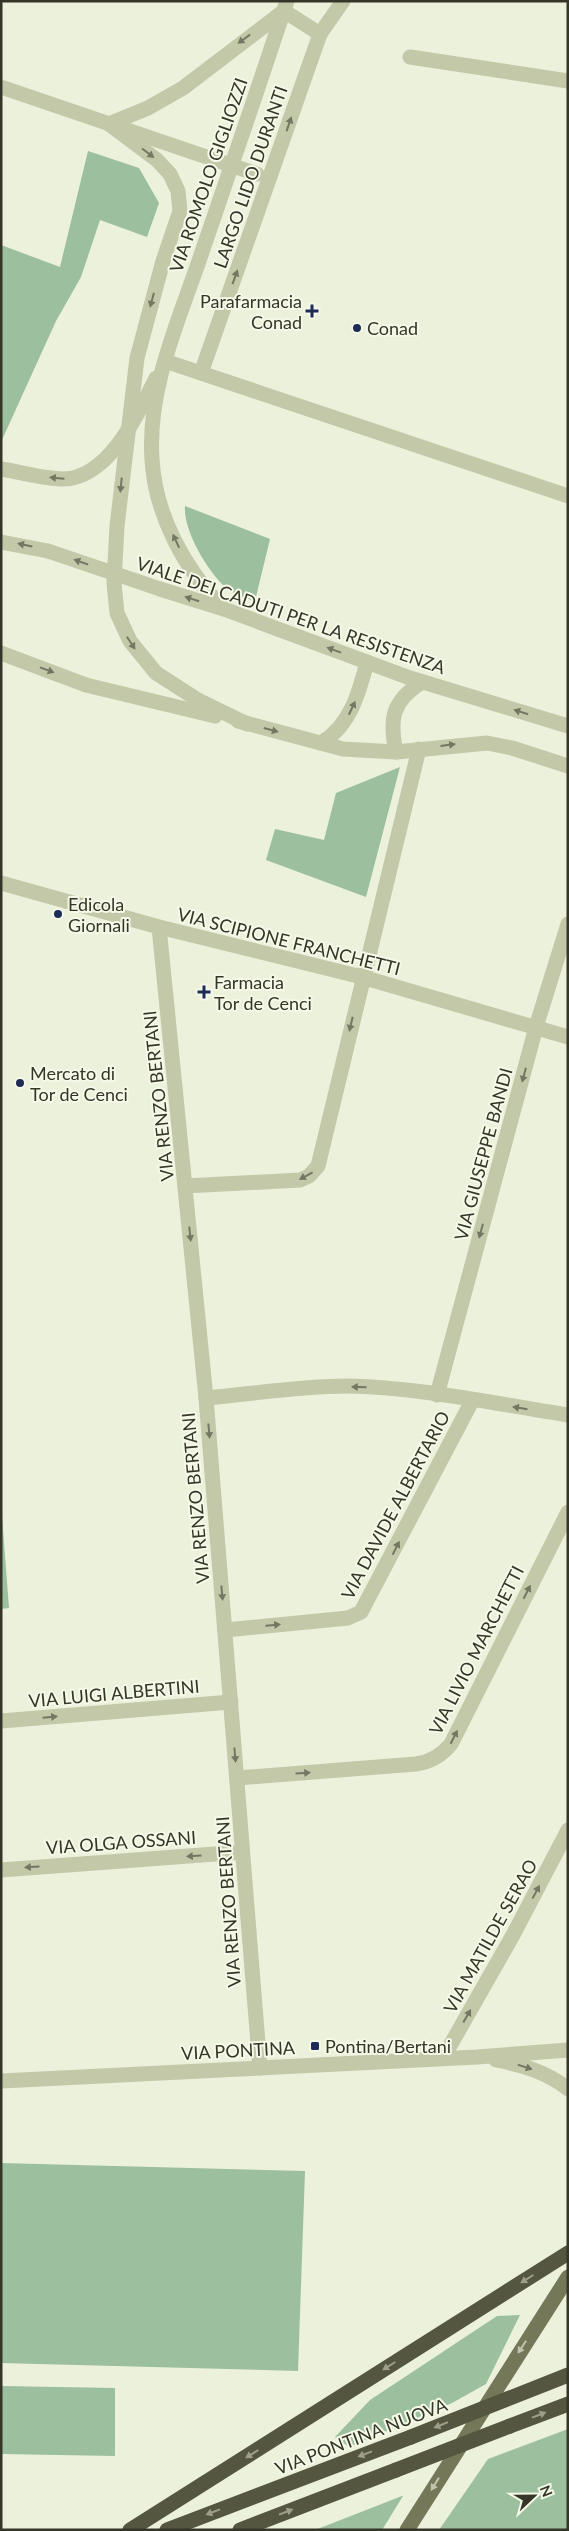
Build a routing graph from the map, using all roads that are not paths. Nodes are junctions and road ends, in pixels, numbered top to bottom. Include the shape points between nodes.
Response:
1 (343, 1) edge
2 (286, 6) edge
3 (320, 34) junction
4 (410, 56) dead end
5 (568, 81) edge
6 (1, 87) edge
7 (110, 124) junction
8 (264, 175) junction
9 (165, 362) junction
10 (201, 372) junction
11 (126, 436) junction
12 (1, 469) edge
13 (568, 496) edge
14 (1, 542) edge
15 (224, 609) junction
16 (1, 653) edge
17 (367, 662) junction
18 (422, 682) junction
19 (246, 724) junction
20 (568, 726) edge
21 (321, 744) junction
22 (419, 749) junction
23 (396, 752) junction
24 (568, 766) edge
25 (1, 883) edge
26 (568, 924) edge
27 (159, 927) junction
28 (362, 977) junction
29 (536, 1027) junction
30 (568, 1037) edge
31 (186, 1186) junction
32 (437, 1395) junction
33 (206, 1398) junction
34 (472, 1401) junction
35 (568, 1415) edge
36 (568, 1512) edge
37 (225, 1630) junction
38 (231, 1702) junction
39 (1, 1722) edge
40 (237, 1778) junction
41 (568, 1830) edge
42 (242, 1852) junction
43 (1, 1870) edge
44 (568, 2050) edge
45 (477, 2057) junction
46 (443, 2058) junction
47 (260, 2068) junction
48 (1, 2081) edge
49 (568, 2089) edge
50 (568, 2253) edge
51 (568, 2277) edge
52 (568, 2375) edge
53 (568, 2404) edge
54 (130, 2530) edge
55 (167, 2530) edge
56 (240, 2530) edge
57 (407, 2530) edge

1 - 3 street, LARGO LIDO DURANTI
2 - 3 street
2 -> 7 street via 183,88
2 - 9 street, VIA ROMOLO GIGLIOZZI
8 -> 3 street, LARGO LIDO DURANTI
4 - 5 street
6 - 7 street
7 - 8 street, bridge
7 -> 11 street, VIA ROMOLO GIGLIOZZI via 170,174 178,191 180,211 136,358
10 -> 8 street, LARGO LIDO DURANTI
9 - 10 street
9 - 11 street, VIA ROMOLO GIGLIOZZI
15 -> 9 street, VIA ROMOLO GIGLIOZZI via 202,586 184,559 156,487 152,432
10 - 13 street
11 -> 12 street, VIA ROMOLO GIGLIOZZI via 100,462 71,478
11 -> 19 street via 114,583 117,613 124,631 142,658 163,678
15 -> 14 street, VIALE DEI CADUTI PER LA RESISTENZA, bridge via 48,551
17 -> 15 street, VIALE DEI CADUTI PER LA RESISTENZA
16 -> 19 street via 86,685
17 - 18 street, VIALE DEI CADUTI PER LA RESISTENZA
21 -> 17 street via 346,719 360,689
20 -> 18 street, VIALE DEI CADUTI PER LA RESISTENZA
18 - 23 street via 404,696 394,712 392,728
19 -> 21 street
21 - 23 street via 353,750
22 - 23 street
22 -> 24 street via 487,743
22 - 28 street
25 - 27 street, VIA SCIPIONE FRANCHETTI
26 - 29 street, VIA GIUSEPPE BANDI
27 - 28 street, VIA SCIPIONE FRANCHETTI
27 - 31 street, VIA RENZO BERTANI
28 - 29 street, VIA SCIPIONE FRANCHETTI
28 -> 31 street via 314,1172 300,1180
29 - 30 street, VIA SCIPIONE FRANCHETTI
29 -> 32 street, VIA GIUSEPPE BANDI
31 -> 33 street, VIA RENZO BERTANI
32 -> 33 street via 345,1386
32 - 34 street
33 -> 37 street, VIA RENZO BERTANI
35 -> 34 street
37 -> 34 street, VIA DAVIDE ALBERTARIO via 351,1618 361,1612
40 -> 36 street, VIA LIVIO MARCHETTI via 416,1764 428,1762 443,1753 451,1744
37 - 38 street, VIA RENZO BERTANI
39 -> 38 street, VIA LUIGI ALBERTINI
38 -> 40 street, VIA RENZO BERTANI
40 - 42 street, VIA RENZO BERTANI
46 -> 41 street, VIA MATILDE SERAO
42 -> 43 street, VIA OLGA OSSANI
42 - 47 street, VIA RENZO BERTANI
44 - 45 street, VIA PONTINA
45 - 46 street, VIA PONTINA
45 -> 49 street, VIA PONTINA via 523,2066
46 - 47 street, VIA PONTINA
47 - 48 street, VIA PONTINA
50 -> 54 highway
51 -> 57 main road
52 -> 55 highway, VIA PONTINA NUOVA, bridge
56 -> 53 highway, bridge

